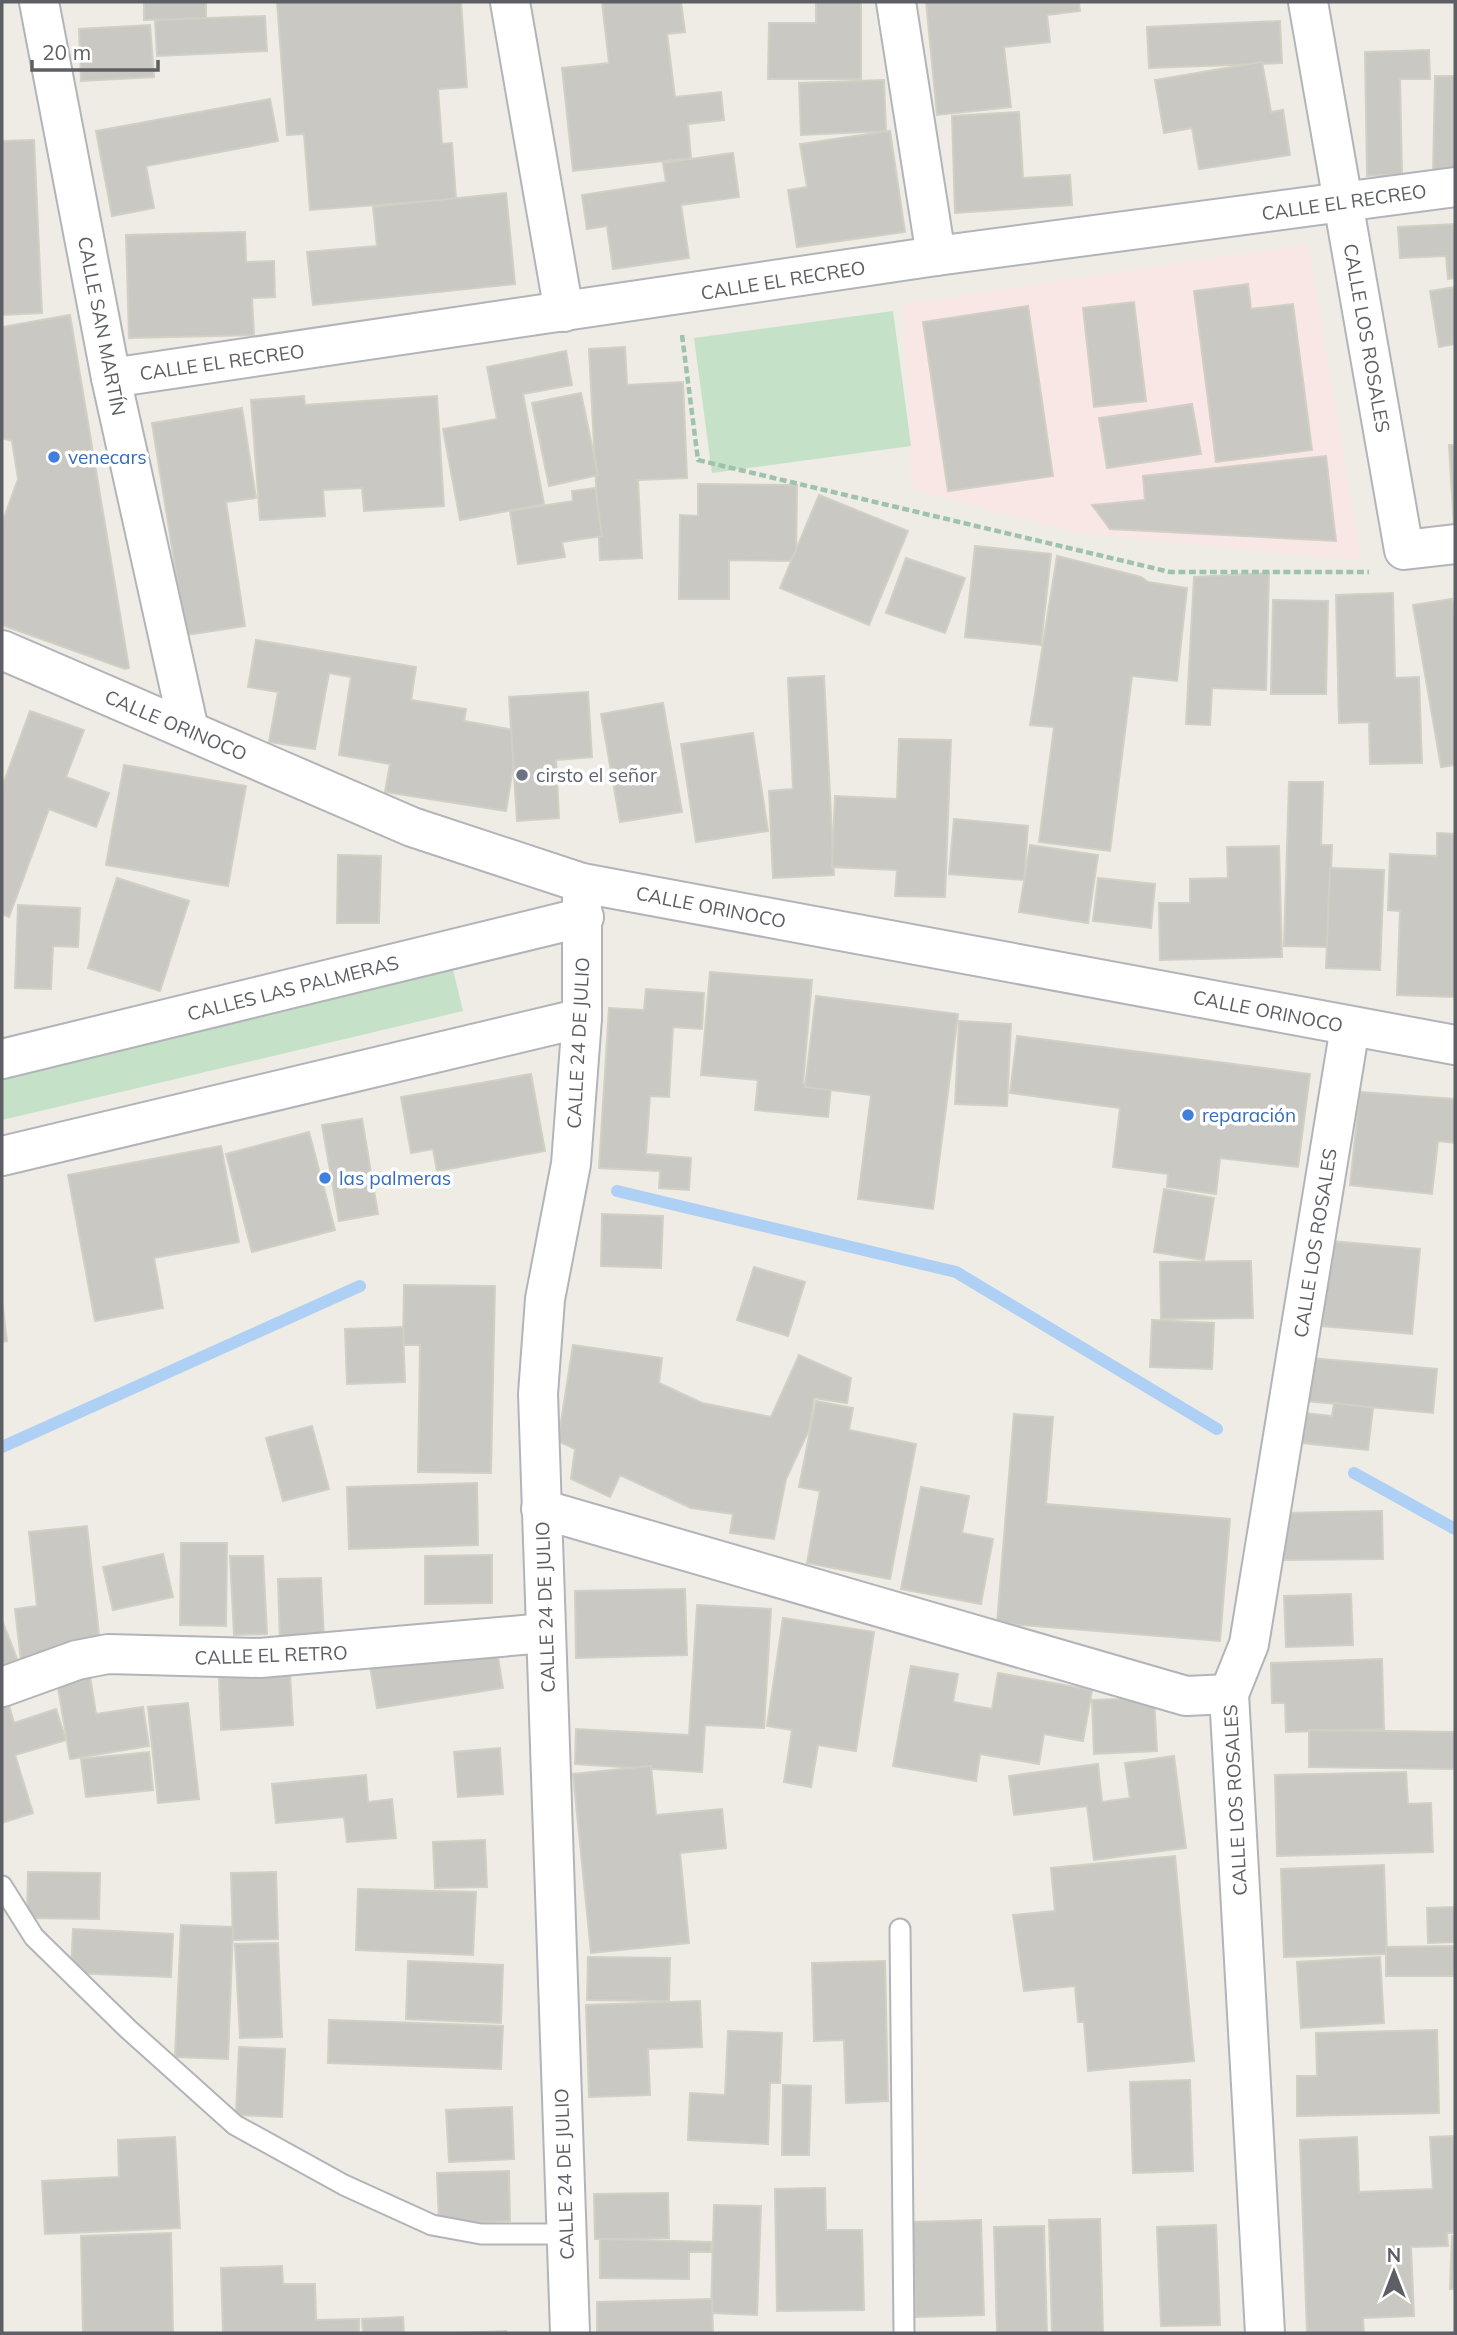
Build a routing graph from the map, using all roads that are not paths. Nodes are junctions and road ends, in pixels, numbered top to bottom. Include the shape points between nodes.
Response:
1 (39, 2) edge
2 (510, 2) edge
3 (896, 2) edge
4 (1308, 2) edge
5 (1455, 187) edge
6 (1343, 203) junction
7 (936, 256) junction
8 (564, 312) junction
9 (111, 379) junction
10 (1455, 544) edge
11 (2, 650) edge
12 (189, 730) junction
13 (583, 900) junction
14 (582, 1018) junction
15 (1350, 1027) junction
16 (1455, 1045) edge
17 (2, 1059) edge
18 (2, 1156) edge
19 (541, 1509) junction
20 (545, 1633) junction
21 (2, 1687) edge
22 (1229, 1693) junction
23 (2, 1886) edge
24 (900, 1929) dead end
25 (567, 2234) junction
26 (570, 2333) edge
27 (904, 2333) edge
28 (1265, 2333) edge

1 - 9 street, CALLE SAN MARTÍN
2 - 8 street
3 - 7 street
4 - 6 street, CALLE LOS ROSALES
5 - 6 street, CALLE EL RECREO
6 - 7 street, CALLE EL RECREO
6 - 10 street, CALLE LOS ROSALES via 1404,550
7 - 8 street, CALLE EL RECREO
8 - 9 street, CALLE EL RECREO
9 - 12 street, CALLE SAN MARTÍN
11 - 12 street, CALLE ORINOCO
12 - 13 street, CALLE ORINOCO
13 - 14 street, CALLE 24 DE JULIO
13 - 15 street, CALLE ORINOCO
13 - 17 street, CALLES LAS PALMERAS
14 - 18 street
14 - 19 street, CALLE 24 DE JULIO via 571,1164 545,1299 538,1394
15 - 16 street, CALLE ORINOCO
15 - 22 street, CALLE LOS ROSALES via 1249,1644
19 - 20 street, CALLE 24 DE JULIO
19 - 22 street via 1185,1696
20 - 21 street, CALLE EL RETRO via 260,1658 108,1654
20 - 25 street, CALLE 24 DE JULIO
22 - 28 street, CALLE LOS ROSALES
23 - 25 lane via 34,1937 234,2125 344,2185 432,2225 481,2234
24 - 27 lane
25 - 26 street, CALLE 24 DE JULIO

